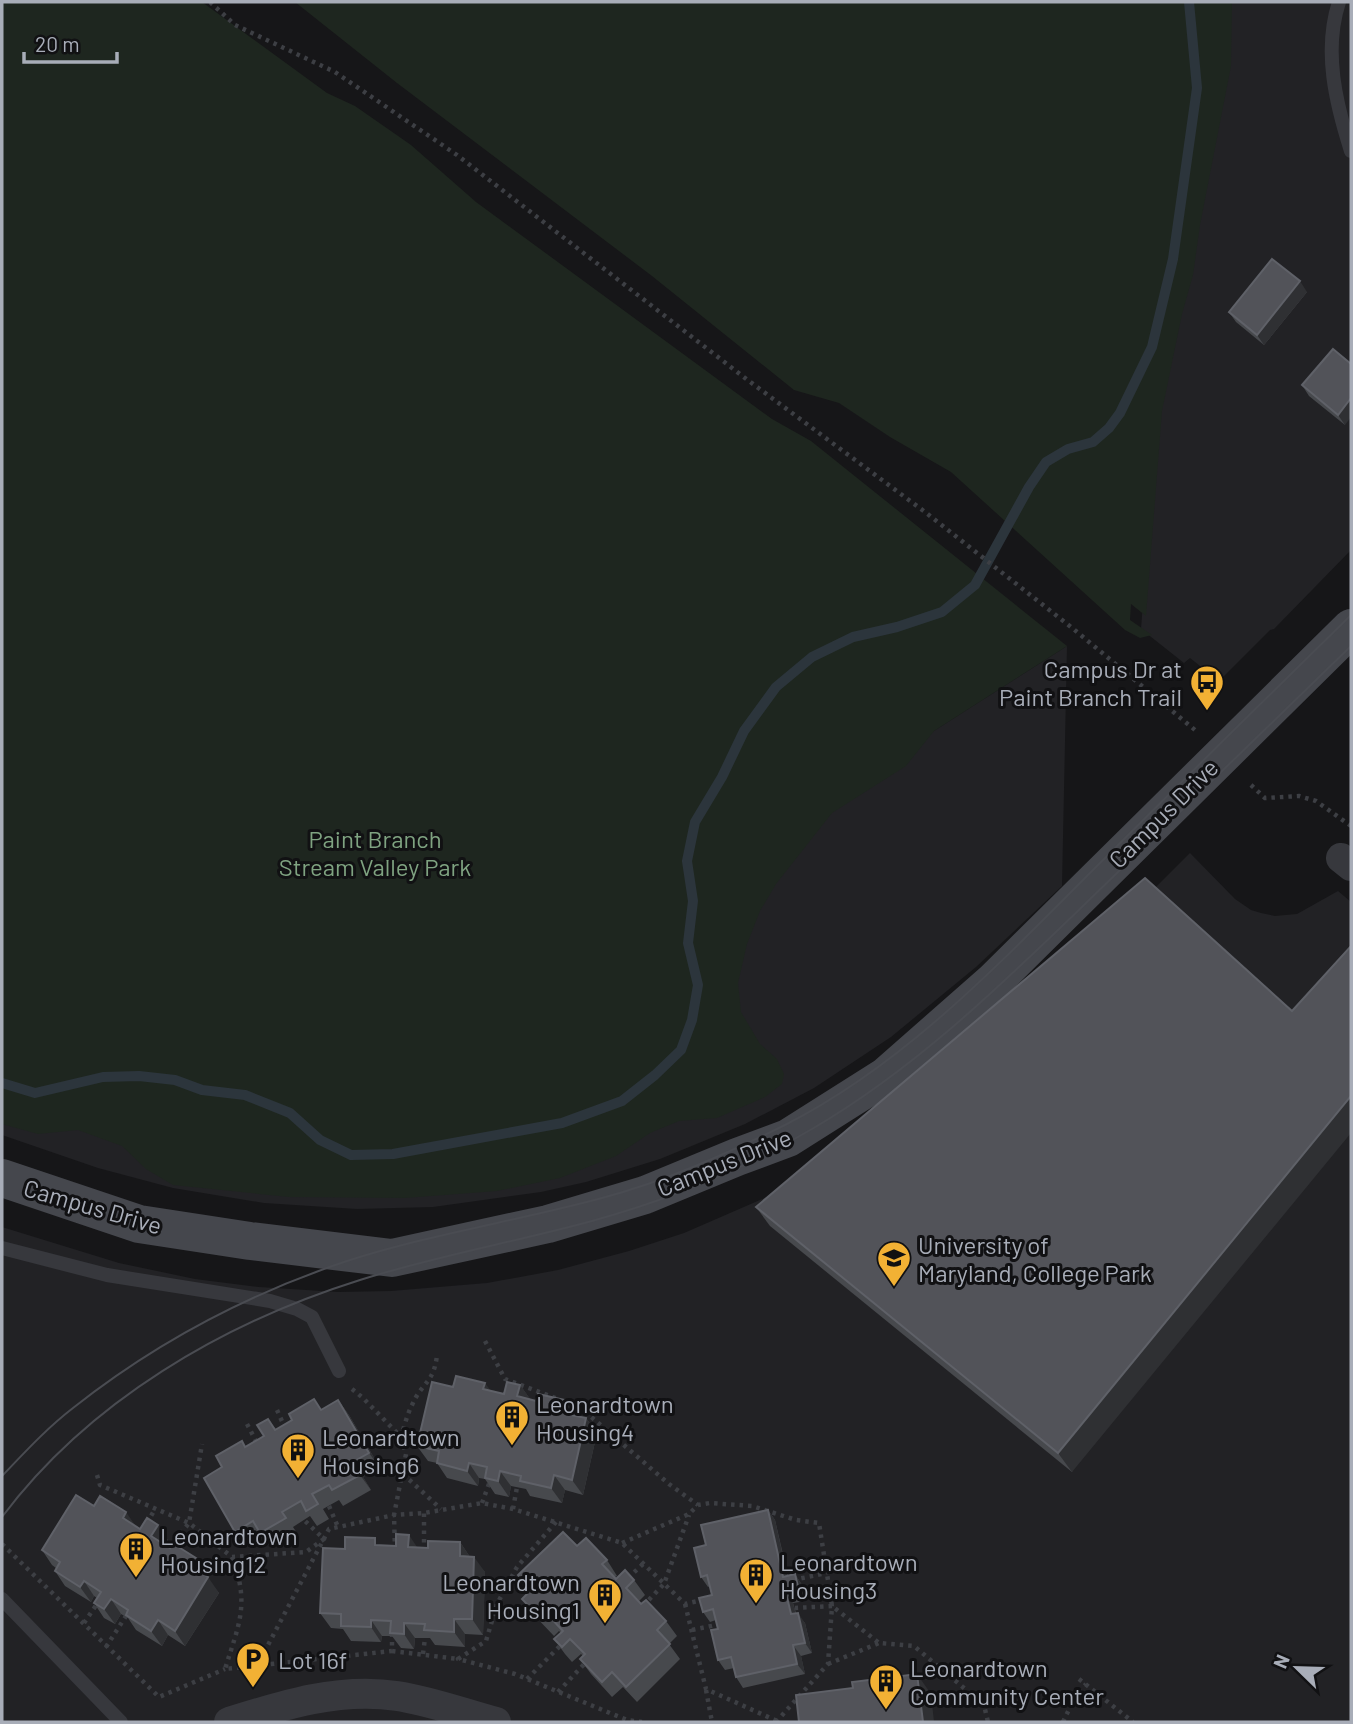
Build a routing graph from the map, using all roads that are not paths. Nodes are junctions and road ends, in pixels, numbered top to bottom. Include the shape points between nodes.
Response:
1 (1339, 2) edge
2 (1351, 151) edge
3 (1351, 628) edge
4 (2, 1178) edge
5 (2, 1248) edge
6 (341, 1377) road end
7 (2, 1599) edge
8 (121, 1722) edge
9 (229, 1722) edge
10 (496, 1722) edge

1 - 2 lane via 1332,40 1333,78
3 - 4 main road, Campus Drive via 993,981 886,1076 788,1138 645,1195 560,1221 392,1258 139,1224
5 - 6 lane via 107,1275 298,1309 312,1317
7 - 8 lane
9 - 10 street via 312,1699 357,1693 397,1696

